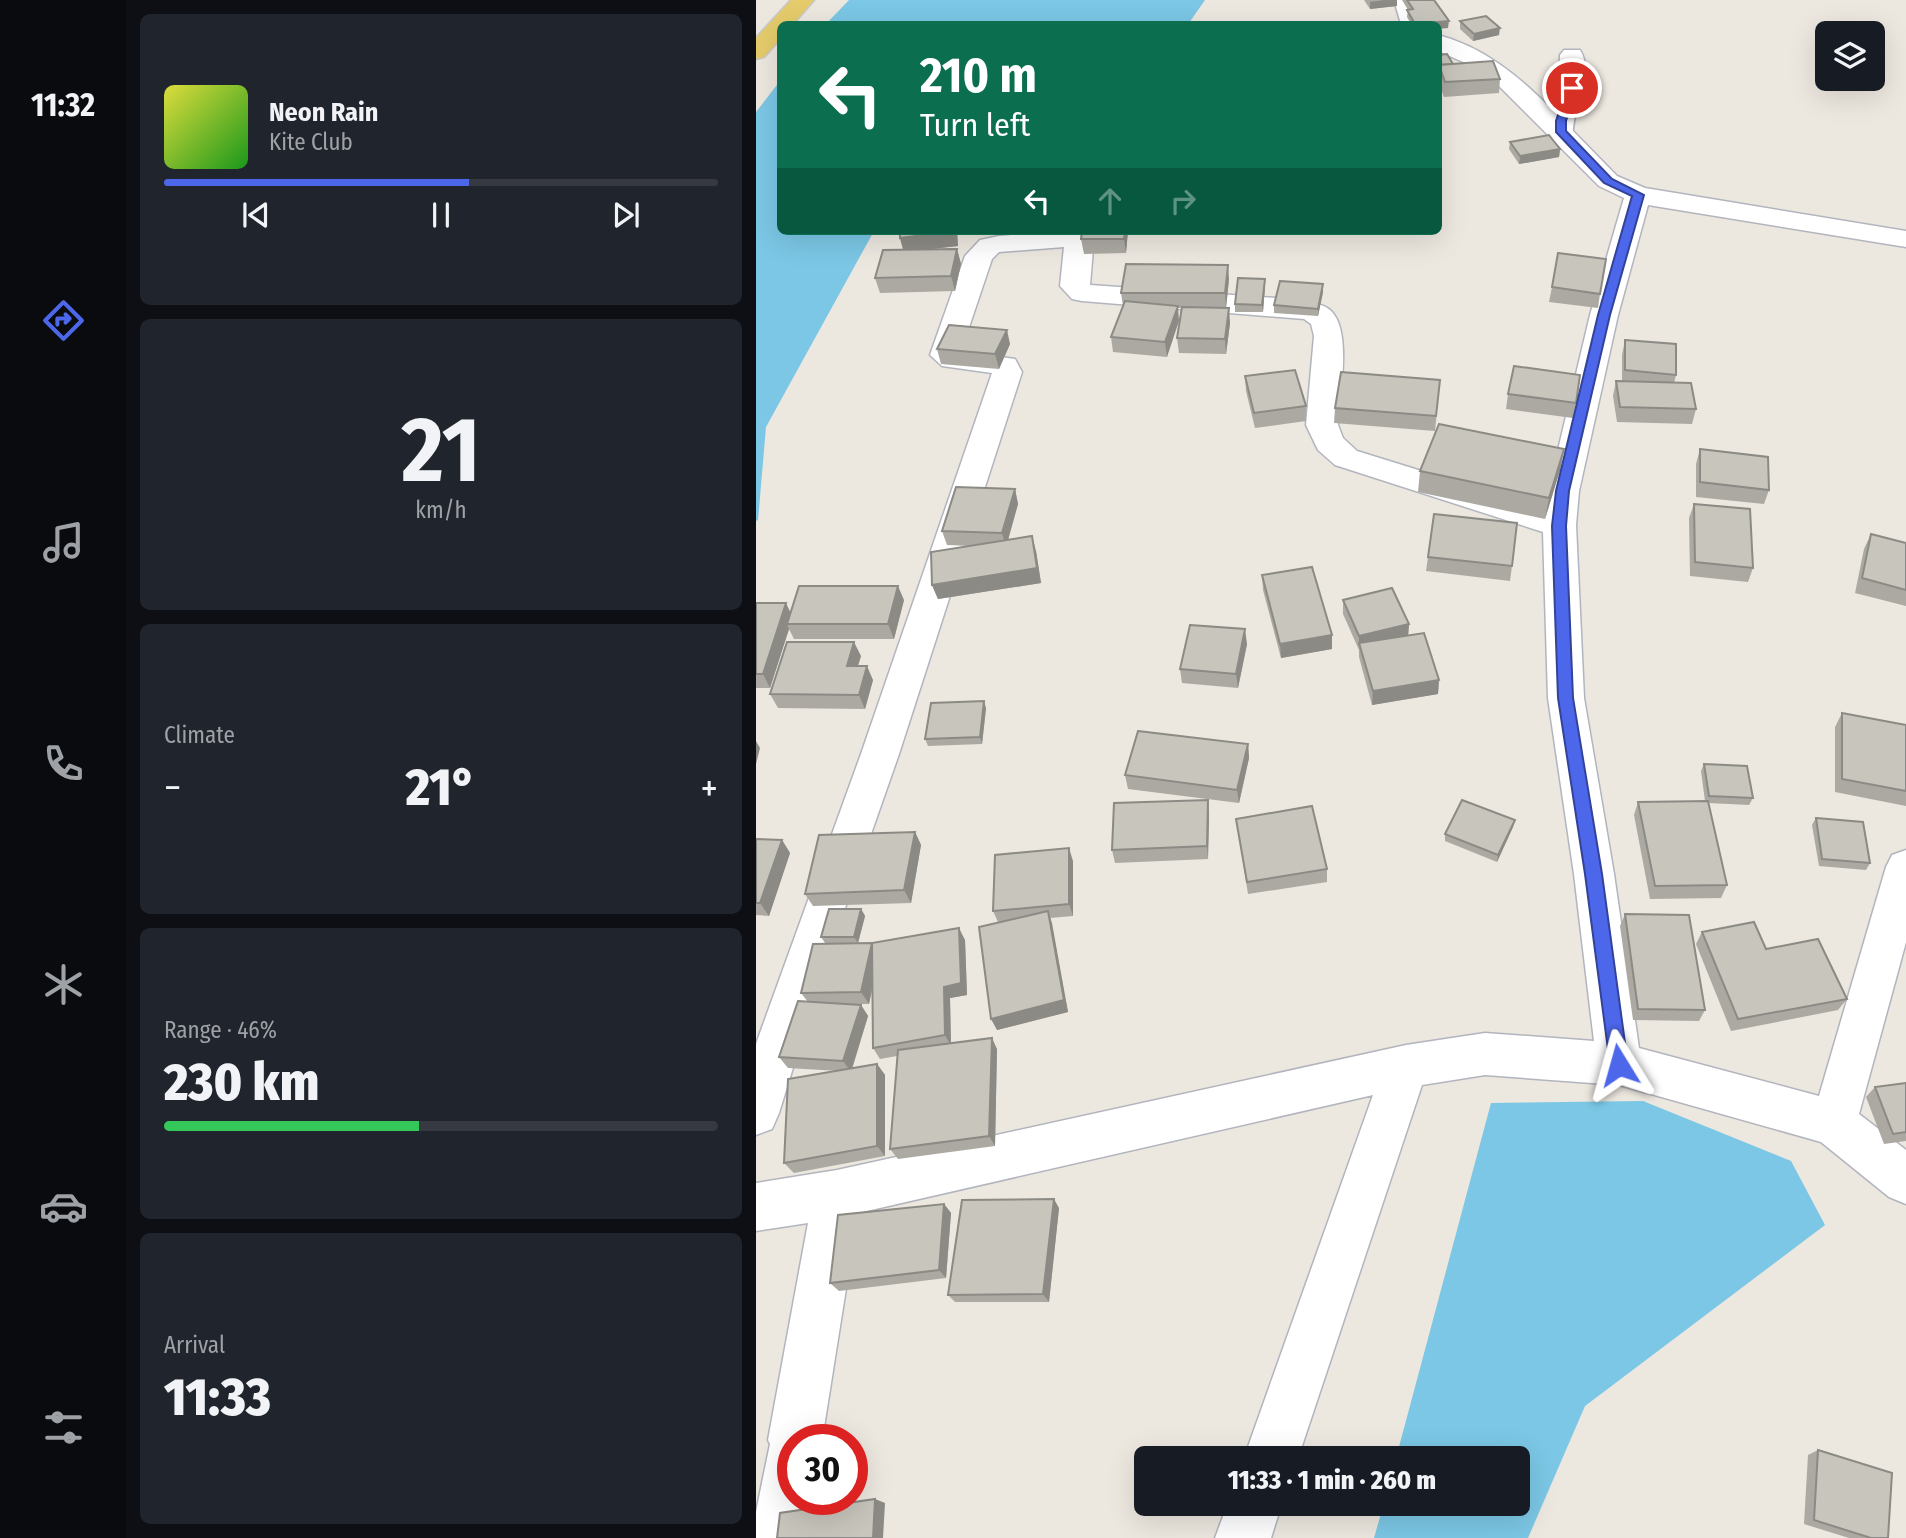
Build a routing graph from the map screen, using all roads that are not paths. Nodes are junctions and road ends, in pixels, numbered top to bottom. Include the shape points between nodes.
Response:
1 (803, 0) edge
2 (1405, 0) edge
3 (784, 21) edge
4 (1411, 21) edge
5 (777, 29) edge
6 (1442, 44) edge
7 (756, 52) edge
8 (1572, 55) dead end
9 (1561, 132) junction
10 (1638, 195) junction
11 (1906, 239) edge
12 (1559, 526) junction
13 (1906, 867) edge
14 (1619, 1065) junction
15 (1406, 1066) junction
16 (756, 1113) edge
17 (1834, 1122) junction
18 (1906, 1180) edge
19 (837, 1194) junction
20 (756, 1207) edge
21 (798, 1424) edge
22 (1275, 1446) edge
23 (783, 1515) edge
24 (1251, 1516) edge
25 (779, 1538) edge
26 (1243, 1538) edge

1 - 3 main road
2 - 4 street
5 - 7 main road
6 - 9 street via 1500,74
8 - 9 street via 1572,88
9 - 10 street via 1608,181
10 - 11 street
10 - 12 street via 1598,342
12 - 14 street via 1566,698
12 - 16 street via 1346,458 1329,443 1322,425 1329,336 1320,314 1304,309 1082,293 1074,286 1078,244 1067,239 999,244 984,251 946,355 998,364 1007,372
13 - 17 street
14 - 15 street via 1485,1054
14 - 17 street
15 - 19 street
15 - 22 street
17 - 18 street
19 - 20 street
19 - 21 street
23 - 25 street
24 - 26 street

